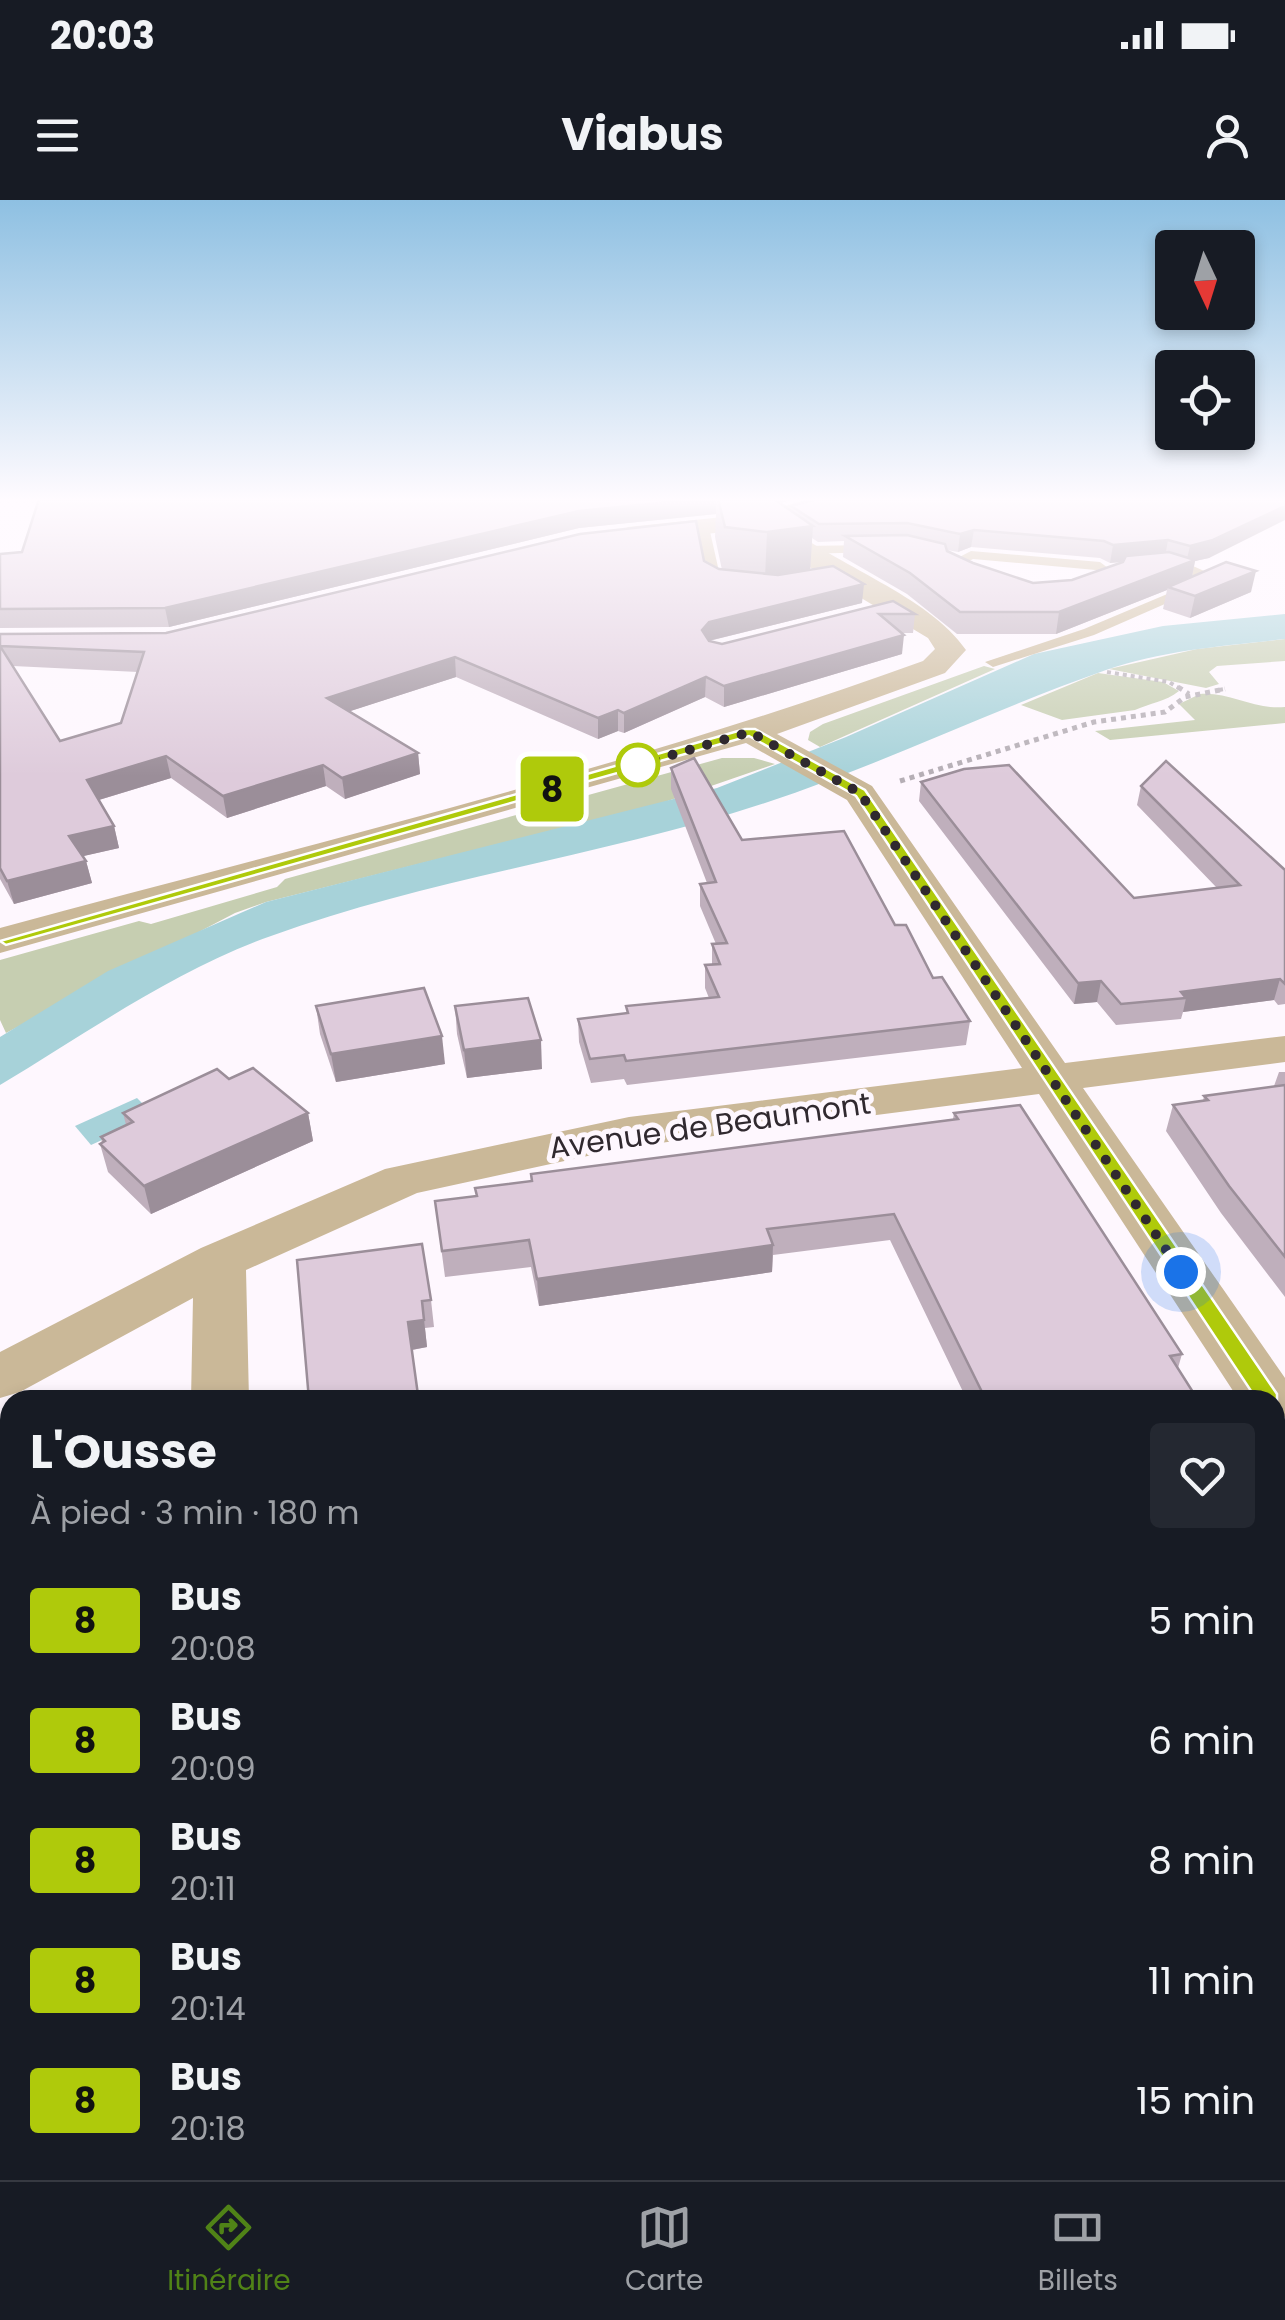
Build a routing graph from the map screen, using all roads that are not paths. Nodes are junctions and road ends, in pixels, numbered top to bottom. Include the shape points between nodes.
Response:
1 (863, 591) edge
2 (1002, 591) edge
3 (1080, 591) edge
4 (1185, 591) edge
5 (1040, 602) junction
6 (896, 608) junction
7 (1056, 612) edge
8 (861, 616) edge
9 (1072, 622) edge
10 (1088, 632) junction
11 (993, 662) dead end
12 (750, 732) junction
13 (0, 941) edge
14 (1285, 1049) edge
15 (1049, 1080) junction
16 (220, 1261) junction
17 (0, 1376) edge
18 (220, 1390) edge
19 (1262, 1390) edge

1 - 6 street
2 - 5 lane
3 - 5 lane
4 - 10 lane
5 - 7 lane
6 - 8 street
6 - 12 street via 939,632 950,650 934,667
9 - 10 lane
10 - 11 lane
12 - 13 street
12 - 15 street via 855,790
14 - 15 street, Avenue de Beaumont
15 - 16 street, Avenue de Beaumont via 629,1132 422,1176
15 - 19 street
16 - 17 street, Avenue de Beaumont
16 - 18 street

